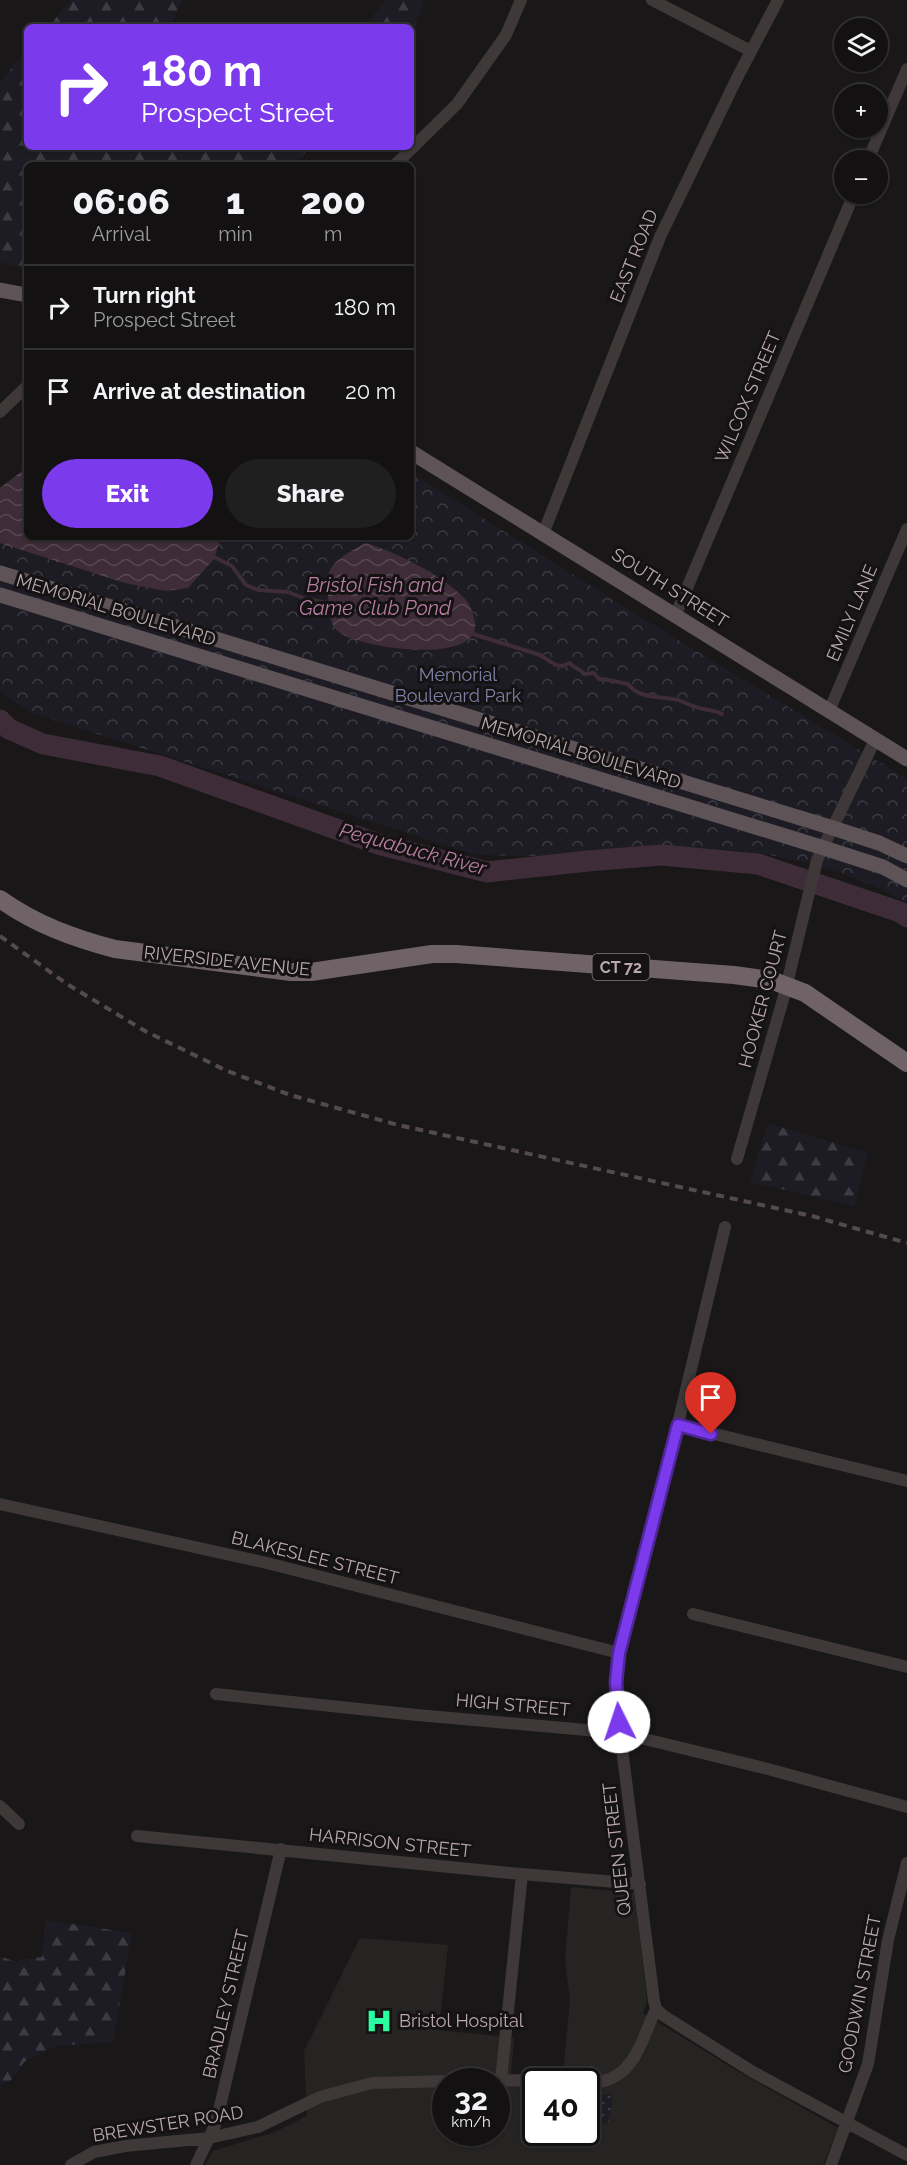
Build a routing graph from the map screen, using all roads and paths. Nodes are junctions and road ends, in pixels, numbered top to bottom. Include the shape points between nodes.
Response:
1 (521, 0) edge
2 (652, 0) edge
3 (778, 0) edge
4 (751, 51) junction
5 (907, 69) edge
6 (414, 146) edge
7 (410, 150) edge
8 (872, 150) edge
9 (398, 162) edge
10 (850, 204) edge
11 (0, 290) edge
12 (24, 295) edge
13 (24, 389) edge
14 (0, 412) edge
15 (414, 454) edge
16 (907, 529) edge
17 (543, 534) junction
18 (0, 573) edge
19 (0, 595) edge
20 (676, 614) junction
21 (829, 711) junction
22 (874, 740) junction
23 (907, 759) edge
24 (833, 828) junction
25 (824, 848) junction
26 (907, 856) edge
27 (907, 880) edge
28 (0, 899) edge
29 (786, 985) junction
30 (907, 1063) edge
31 (737, 1160) dead end
32 (725, 1227) dead end
33 (678, 1425) junction
34 (907, 1481) edge
35 (0, 1504) edge
36 (693, 1614) dead end
37 (619, 1653) junction
38 (907, 1667) edge
39 (216, 1694) dead end
40 (620, 1733) junction
41 (0, 1806) edge
42 (907, 1807) edge
43 (19, 1824) dead end
44 (137, 1836) dead end
45 (281, 1849) junction
46 (907, 1863) edge
47 (522, 1874) junction
48 (640, 1884) junction
49 (656, 2009) junction
50 (502, 2068) edge
51 (510, 2080) edge
52 (432, 2082) edge
53 (847, 2123) junction
54 (209, 2138) junction
55 (907, 2155) edge
56 (71, 2165) edge
57 (196, 2165) edge
58 (831, 2165) edge

1 - 6 street via 506,35 456,104
2 - 4 street
3 - 4 street, EAST ROAD
4 - 17 street, EAST ROAD via 660,237
5 - 8 street
7 - 9 street
10 - 20 street, WILCOX STREET
11 - 12 main road
13 - 14 street
15 - 17 main road, SOUTH STREET
16 - 21 street, EMILY LANE
17 - 20 main road, SOUTH STREET
18 - 24 main road, MEMORIAL BOULEVARD
19 - 25 main road, MEMORIAL BOULEVARD
20 - 21 main road, SOUTH STREET
21 - 22 main road, SOUTH STREET
22 - 23 main road, SOUTH STREET
22 - 24 street, HOOKER COURT
24 - 25 street, HOOKER COURT
24 - 26 main road, MEMORIAL BOULEVARD
25 - 27 main road, MEMORIAL BOULEVARD via 883,867
25 - 29 street, HOOKER COURT via 807,897
28 - 29 highway, RIVERSIDE AVENUE / CT 72 via 49,927 87,942 291,972 456,954 734,975
29 - 30 highway, RIVERSIDE AVENUE / CT 72 via 830,1009
29 - 31 street, HOOKER COURT
32 - 33 street, QUEEN STREET
33 - 34 street
33 - 37 street, QUEEN STREET
35 - 37 street, BLAKESLEE STREET via 267,1563
36 - 38 street
37 - 40 street, QUEEN STREET via 616,1682
39 - 40 street, HIGH STREET
40 - 42 street, HIGH STREET
40 - 48 street, QUEEN STREET
41 - 43 street
44 - 45 street, HARRISON STREET
45 - 47 street, HARRISON STREET
45 - 54 street, BRADLEY STREET via 219,2112
46 - 53 street, GOODWIN STREET via 888,1940 868,2064
47 - 48 street, HARRISON STREET
47 - 50 street
48 - 49 street, QUEEN STREET
49 - 51 street, BREWSTER ROAD via 631,2064 617,2077 600,2082
49 - 53 street via 744,2067
52 - 54 street, BREWSTER ROAD via 372,2083 320,2097 258,2127
53 - 55 street
53 - 58 street, GOODWIN STREET
54 - 56 street, BREWSTER ROAD via 94,2152
54 - 57 street, BRADLEY STREET

